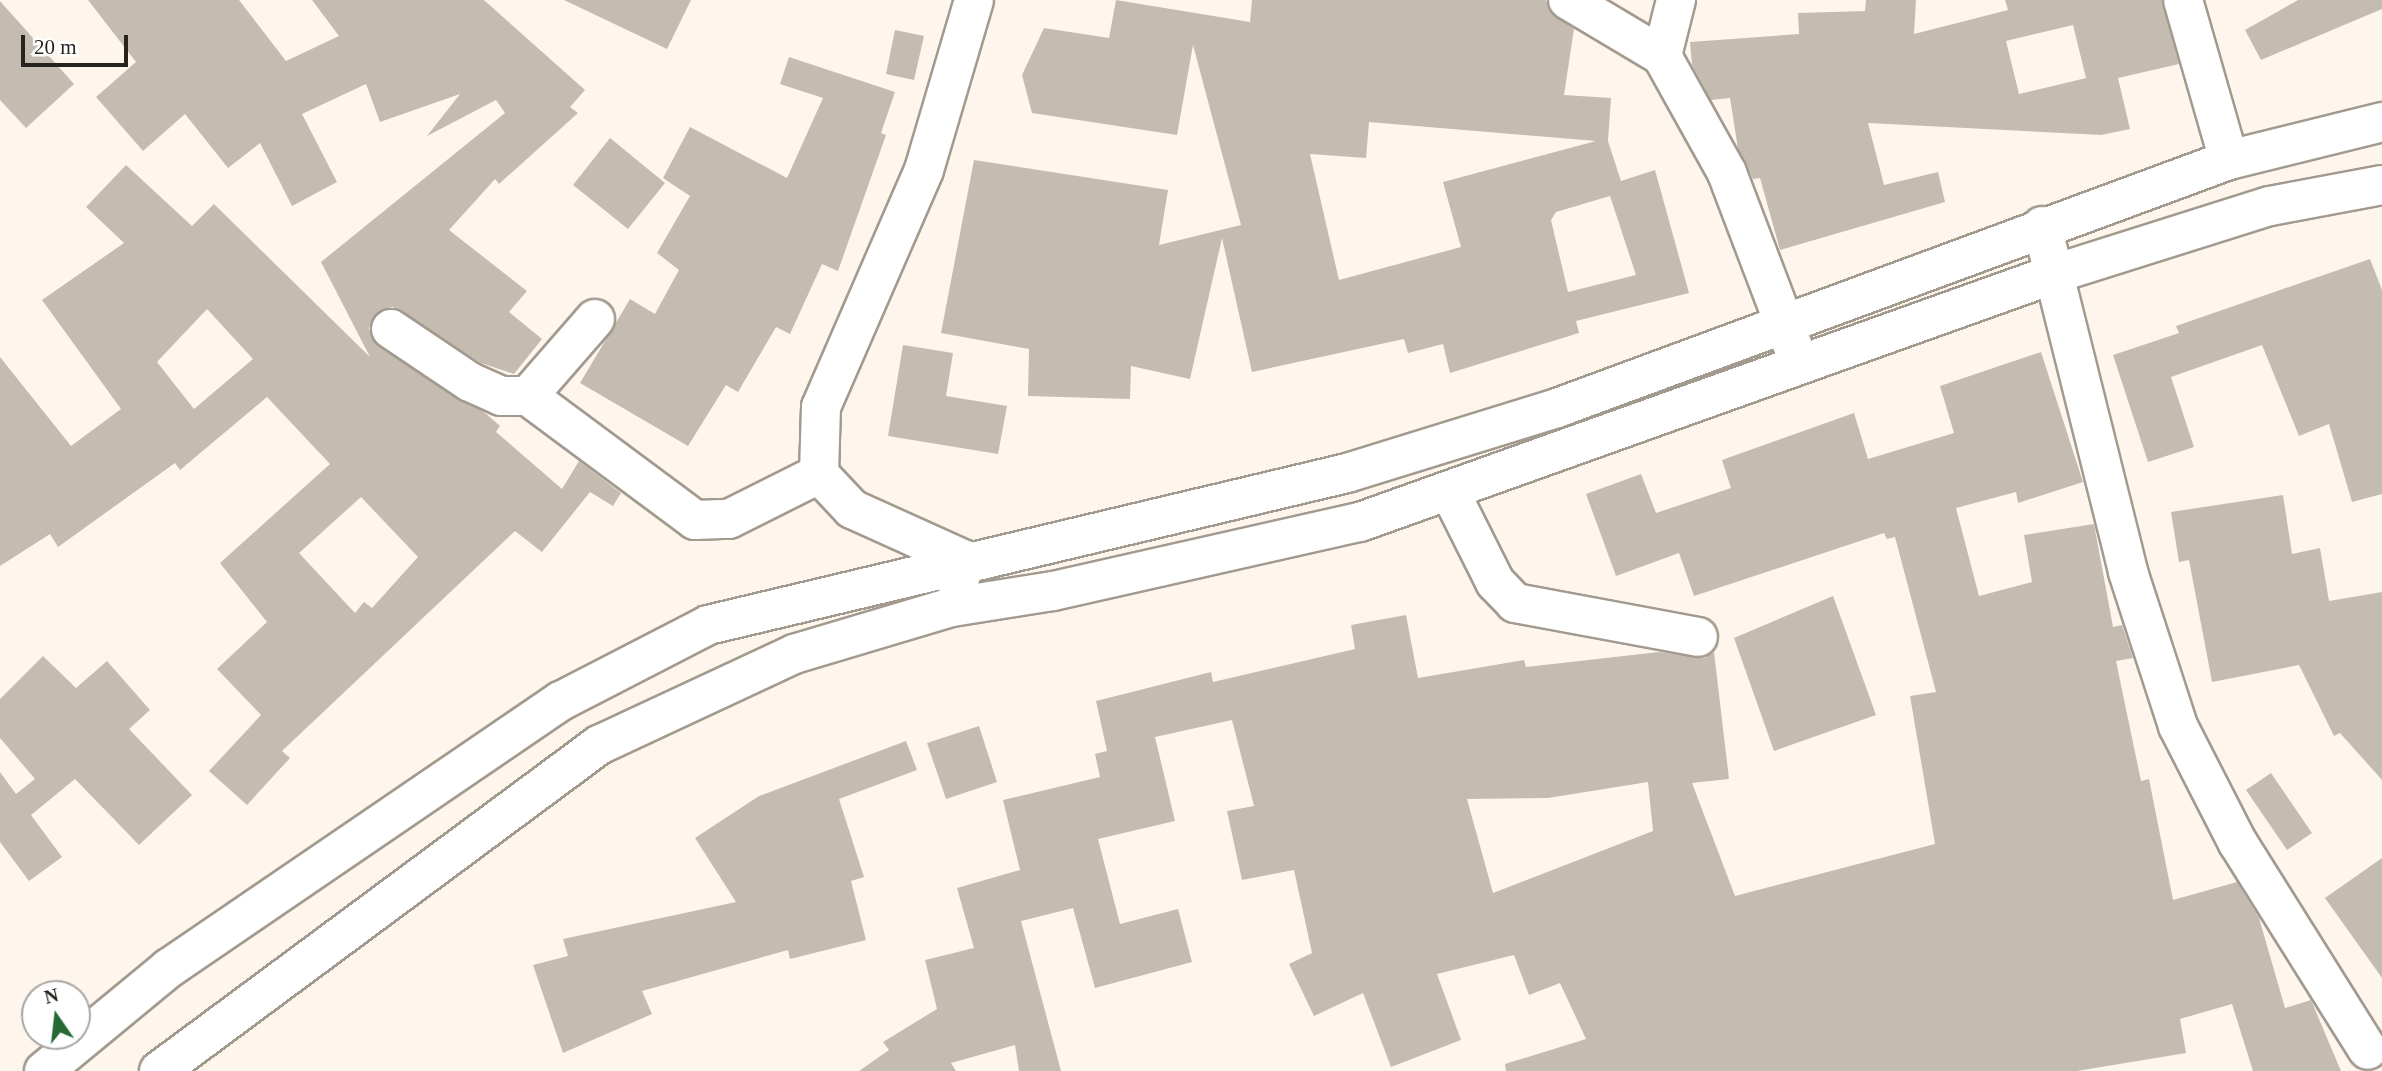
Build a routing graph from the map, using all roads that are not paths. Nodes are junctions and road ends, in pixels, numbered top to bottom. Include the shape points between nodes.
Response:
1 (974, 0) edge
2 (1568, 0) edge
3 (1676, 0) edge
4 (2183, 0) edge
5 (1662, 56) junction
6 (2382, 122) edge
7 (2229, 160) junction
8 (2382, 185) edge
9 (2042, 226) junction
10 (2057, 273) junction
11 (595, 319) dead end
12 (1782, 324) junction
13 (391, 329) dead end
14 (1799, 363) junction
15 (528, 396) junction
16 (818, 474) junction
17 (1450, 492) junction
18 (965, 560) junction
19 (952, 607) junction
20 (1698, 638) dead end
21 (2368, 1050) dead end
22 (44, 1071) edge
23 (159, 1071) edge

1 - 16 main road via 924,170 821,407
2 - 5 main road
3 - 5 main road
4 - 7 main road
5 - 12 main road via 1727,173
6 - 7 main road
7 - 9 main road
8 - 10 main road via 2270,206
9 - 10 main road
9 - 12 main road
10 - 14 main road
10 - 21 main road via 2128,572 2178,726 2238,843
11 - 15 main road
12 - 14 main road
12 - 18 main road via 1558,408 1347,473
13 - 15 main road via 470,382 501,396
14 - 17 main road
15 - 16 main road via 695,520 729,519
16 - 18 main road via 852,509
17 - 19 main road via 1360,522 1053,591
17 - 20 main road via 1495,582 1515,603
18 - 19 main road
18 - 22 main road via 708,625 654,648 561,701 169,968
19 - 23 main road via 794,654 598,745

